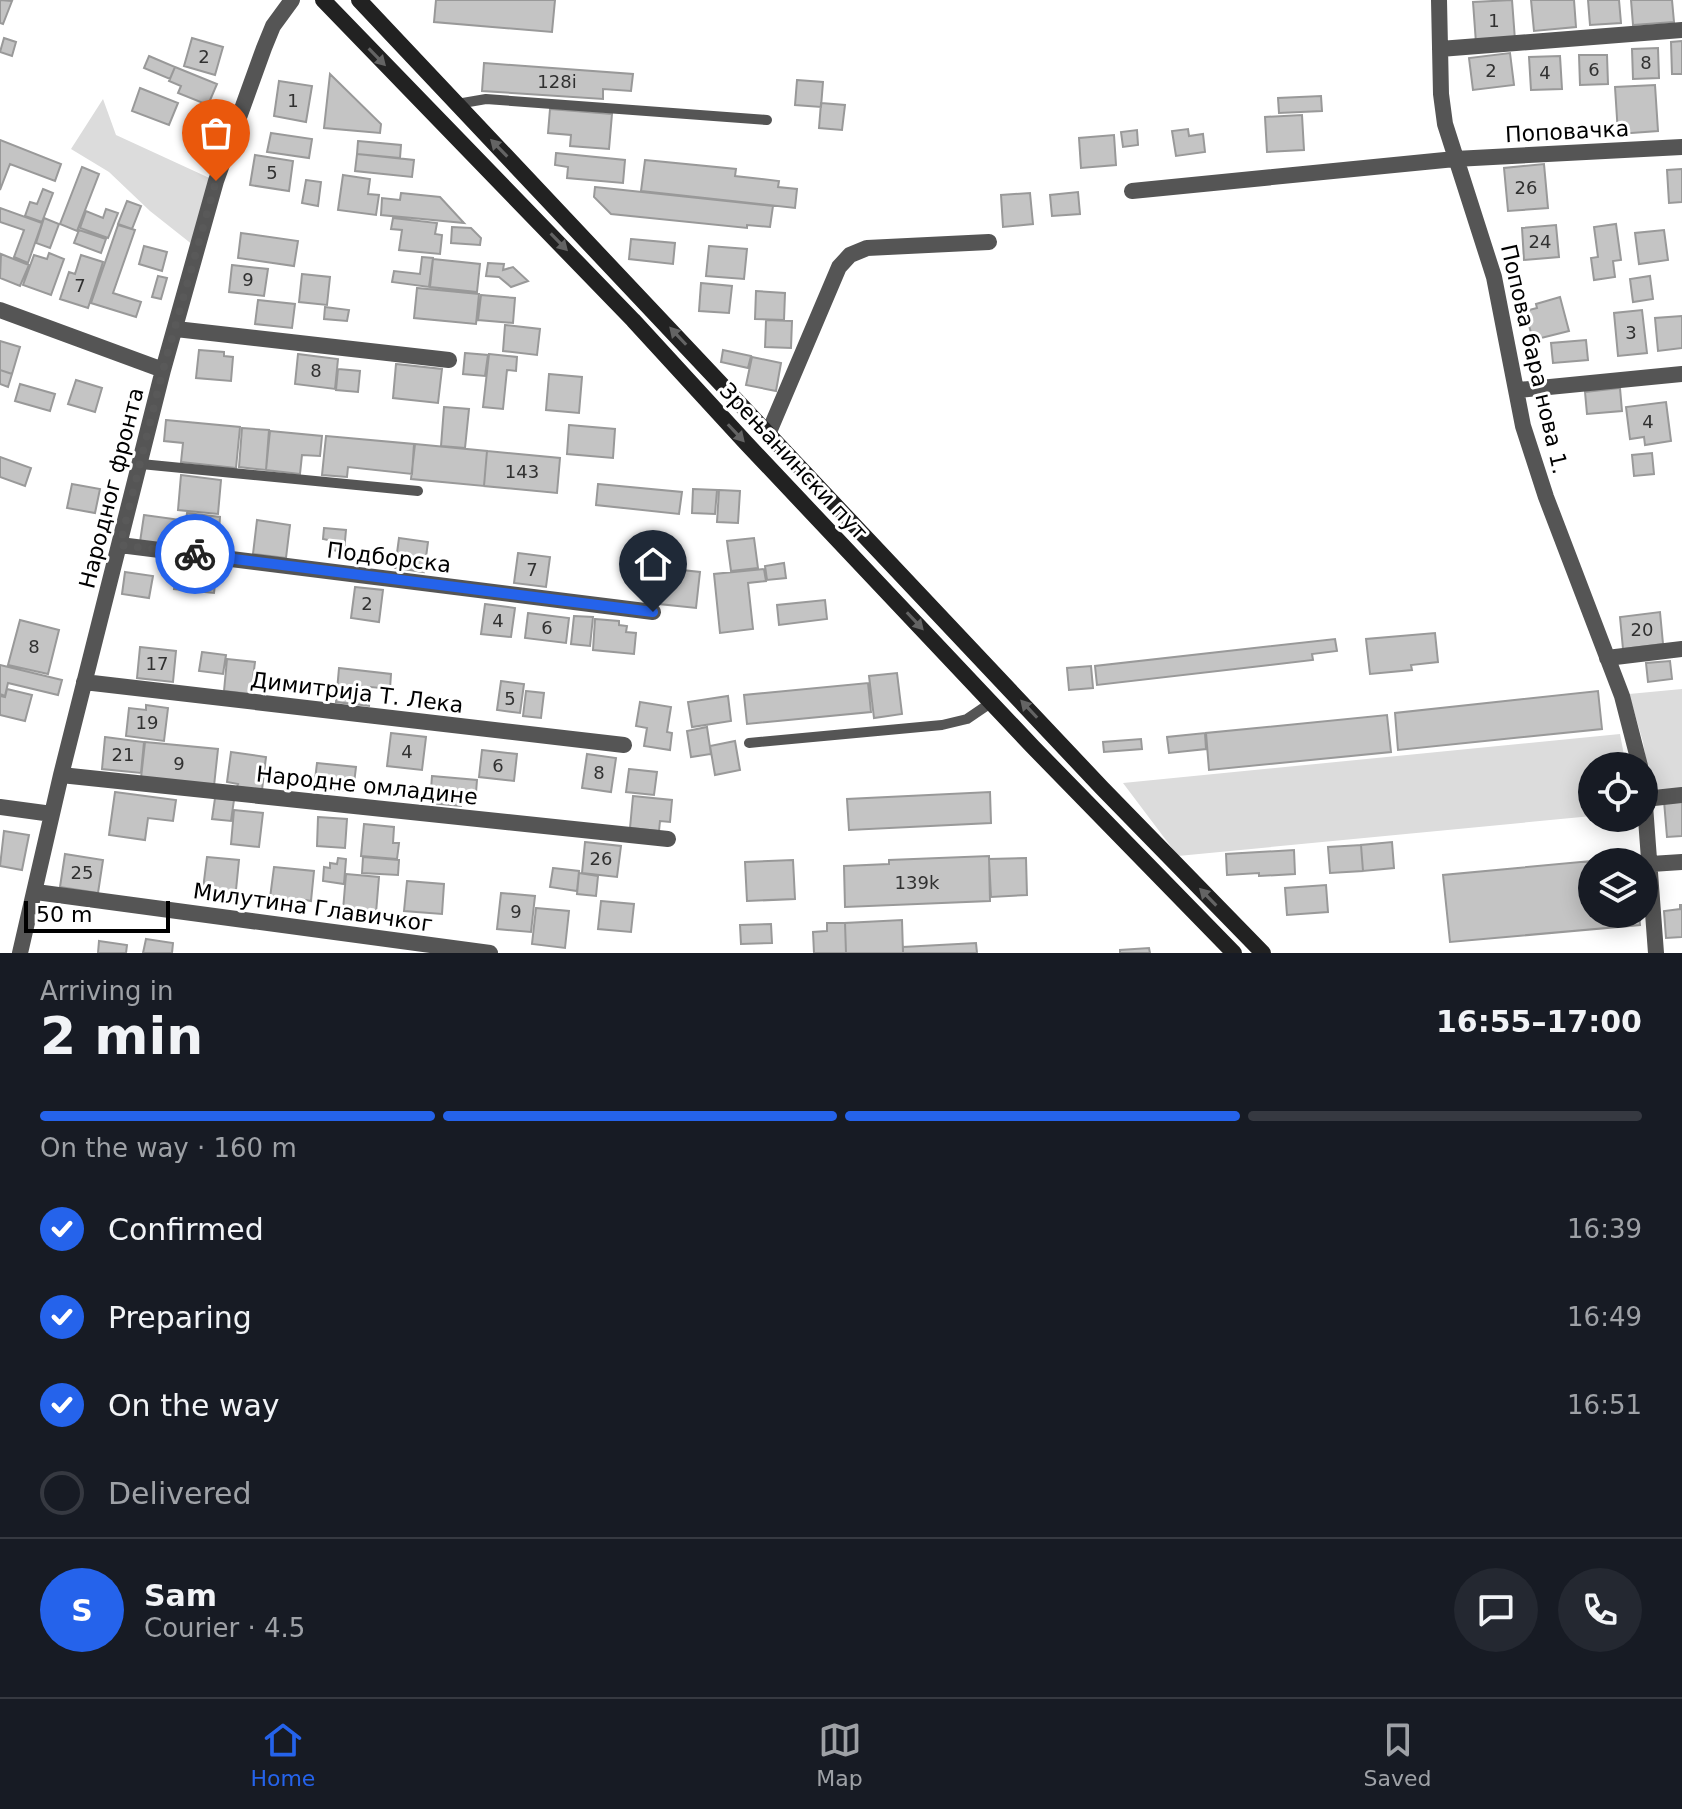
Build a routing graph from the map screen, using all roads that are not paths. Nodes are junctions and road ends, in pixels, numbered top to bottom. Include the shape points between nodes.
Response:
1 (292, 0) edge
2 (323, 0) edge
3 (359, 0) edge
4 (1439, 0) edge
5 (1682, 30) edge
6 (1440, 49) junction
7 (457, 104) junction
8 (767, 120) dead end
9 (1682, 147) edge
10 (1455, 159) junction
11 (1132, 191) dead end
12 (989, 242) dead end
13 (0, 310) edge
14 (176, 329) junction
15 (449, 360) dead end
16 (163, 370) junction
17 (1682, 374) edge
18 (1518, 390) junction
19 (769, 432) junction
20 (141, 464) junction
21 (418, 491) dead end
22 (120, 545) junction
23 (653, 612) dead end
24 (1682, 649) edge
25 (1607, 658) junction
26 (84, 682) junction
27 (992, 702) junction
28 (749, 743) dead end
29 (624, 745) dead end
30 (1637, 752) edge
31 (61, 775) junction
32 (1682, 795) edge
33 (1658, 798) edge
34 (0, 807) edge
35 (52, 814) junction
36 (668, 839) dead end
37 (1682, 862) edge
38 (1658, 864) edge
39 (36, 892) junction
40 (1655, 928) edge
41 (20, 953) edge
42 (490, 953) edge
43 (1234, 953) edge
44 (1263, 953) edge
45 (1656, 953) edge

1 - 14 street, Народног фронта via 273,26 216,181
2 -> 27 main road, Зрењанински пут via 623,309
3 - 7 main road, Зрењанински пут
4 - 6 street, Попова бара нова 1.
5 - 6 street
6 - 10 street, Попова бара нова 1. via 1442,108
7 - 8 lane via 486,99
19 -> 7 main road, Зрењанински пут
9 - 10 street, Поповачка
10 - 11 street, Поповачка
10 - 18 street, Попова бара нова 1. via 1487,251
12 - 19 street via 867,248 850,255 839,267
13 - 16 street
14 - 15 street
14 - 16 street, Народног фронта
16 - 20 street, Народног фронта
17 - 18 street
18 - 25 street, Попова бара нова 1. via 1533,462
44 -> 19 main road, Зрењанински пут
20 - 21 lane
20 - 22 street, Народног фронта
22 - 23 street, Подборска
22 - 26 street, Народног фронта
24 - 25 street
25 - 30 street, Попова бара нова 1.
26 - 29 street, Димитрија Т. Лека
26 - 31 street, Народног фронта
27 - 28 lane via 967,719 942,725
27 - 43 main road, Зрењанински пут
31 - 35 street, Народног фронта
31 - 36 street, Народне омладине
32 - 33 street
34 - 35 street
35 - 39 street, Народног фронта
37 - 38 street
39 - 41 street, Народног фронта
39 - 42 street, Милутина Главичког
40 - 45 street

